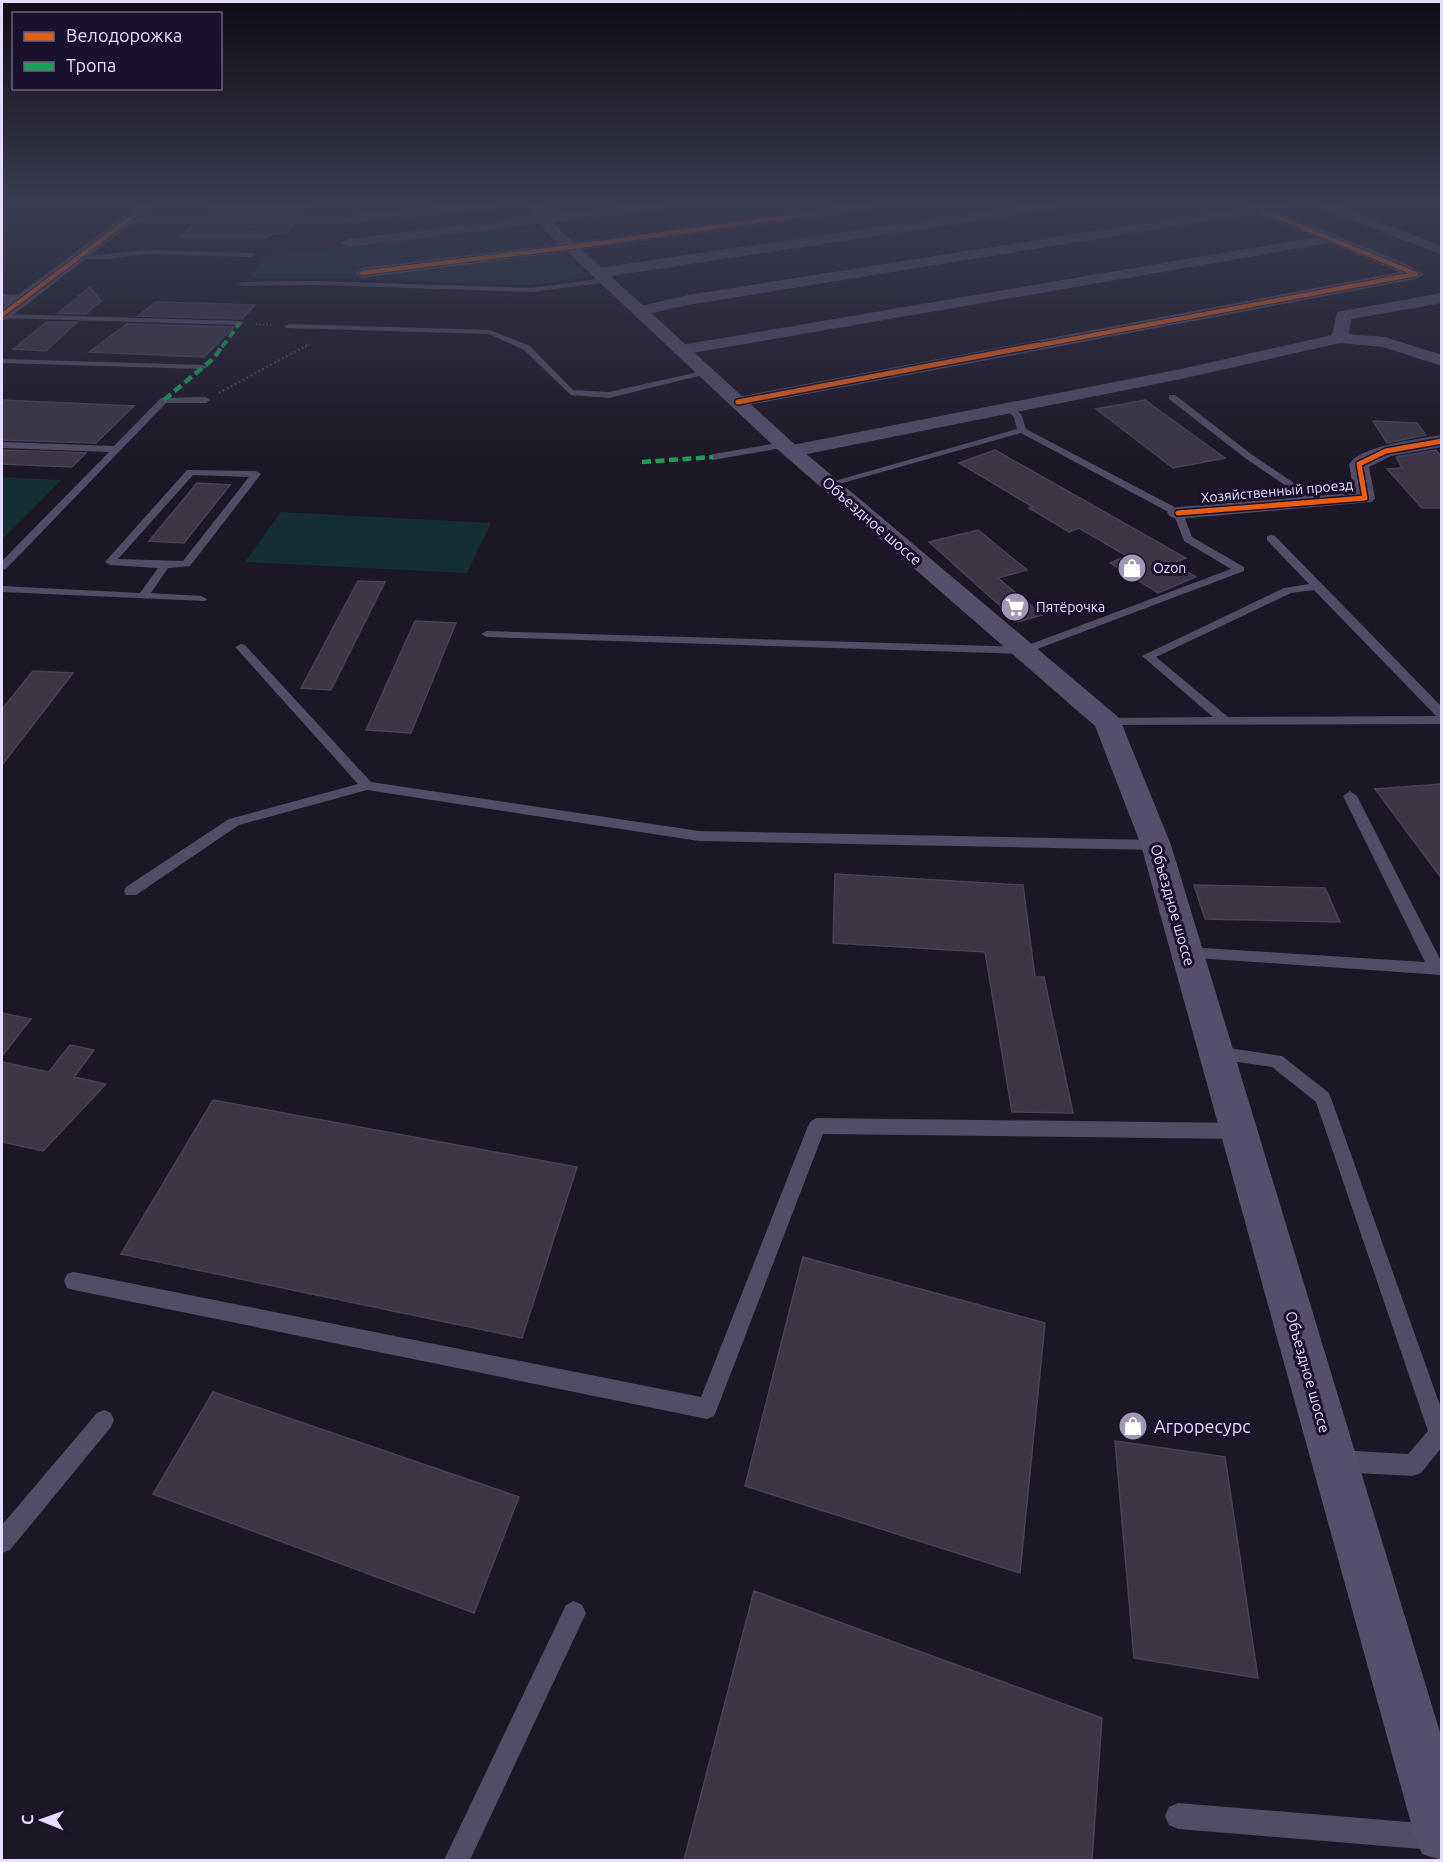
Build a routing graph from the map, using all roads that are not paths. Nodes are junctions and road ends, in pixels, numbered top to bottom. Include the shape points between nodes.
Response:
1 (31, 292) edge
2 (619, 292) edge
3 (739, 292) edge
4 (1020, 292) edge
5 (1321, 292) edge
6 (1442, 298) edge
7 (2, 299) edge
8 (20, 300) junction
9 (639, 311) junction
10 (2, 315) edge
11 (240, 323) road end
12 (289, 326) road end
13 (1340, 338) junction
14 (681, 350) junction
15 (2, 361) edge
16 (1442, 361) edge
17 (203, 367) dead end
18 (706, 373) junction
19 (1172, 397) dead end
20 (206, 400) road end
21 (738, 402) junction
22 (1009, 408) junction
23 (1022, 430) junction
24 (1442, 441) edge
25 (2, 445) edge
26 (788, 448) junction
27 (116, 449) junction
28 (713, 456) dead end
29 (829, 484) junction
30 (1316, 502) junction
31 (1178, 513) junction
32 (1271, 538) dead end
33 (165, 565) junction
34 (2, 567) edge
35 (1317, 586) junction
36 (2, 589) edge
37 (143, 596) junction
38 (201, 599) dead end
39 (487, 634) dead end
40 (241, 647) dead end
41 (1024, 651) junction
42 (1442, 717) edge
43 (1225, 721) junction
44 (1107, 722) junction
45 (367, 786) junction
46 (1350, 796) dead end
47 (1156, 845) junction
48 (131, 891) dead end
49 (1187, 953) junction
50 (1439, 969) edge
51 (1216, 1053) junction
52 (1239, 1131) junction
53 (74, 1281) dead end
54 (104, 1420) dead end
55 (1334, 1461) junction
56 (2, 1542) edge
57 (574, 1613) dead end
58 (1178, 1816) dead end
59 (1442, 1836) edge
60 (457, 1860) edge

1 - 8 street
2 - 9 main road, Объездное шоссе
3 - 9 street
4 - 14 street
5 - 21 street
6 - 13 street via 1343,315
7 - 8 street
8 - 10 street
9 - 14 main road, Объездное шоссе
10 - 11 lane
12 - 18 lane via 490,332 527,348 571,392 609,394
13 - 16 street via 1385,342
13 - 22 street
14 - 18 main road, Объездное шоссе
15 - 17 lane
18 - 21 main road, Объездное шоссе
19 - 30 lane
20 - 27 lane via 164,400
21 - 26 main road, Объездное шоссе
22 - 23 lane via 1018,416
22 - 26 street
23 - 29 lane
23 - 31 lane
24 - 30 street, Хозяйственный проезд via 1386,451 1359,464 1365,498
25 - 27 lane
26 - 28 lane
26 - 29 main road, Объездное шоссе
27 - 34 lane
29 - 41 main road, Объездное шоссе
30 - 31 street, Хозяйственный проезд
31 - 41 lane via 1188,539 1240,569
32 - 35 lane
33 - 33 lane via 186,564 256,474 190,472 110,562
33 - 37 lane
35 - 42 lane
35 - 43 lane via 1288,590 1148,656
36 - 37 lane
37 - 38 lane
39 - 41 lane
40 - 45 lane
41 - 44 main road, Объездное шоссе
42 - 43 lane
43 - 44 lane
44 - 47 main road, Объездное шоссе
45 - 47 lane via 699,836
45 - 48 lane via 234,822
46 - 50 lane
47 - 49 main road, Объездное шоссе
49 - 50 lane
49 - 51 main road, Объездное шоссе
51 - 52 main road, Объездное шоссе
51 - 55 lane via 1276,1061 1323,1098 1439,1434 1413,1465
52 - 53 lane via 817,1126 707,1409
52 - 55 main road, Объездное шоссе
54 - 56 lane
55 - 59 main road, Объездное шоссе
57 - 60 lane
58 - 59 lane

